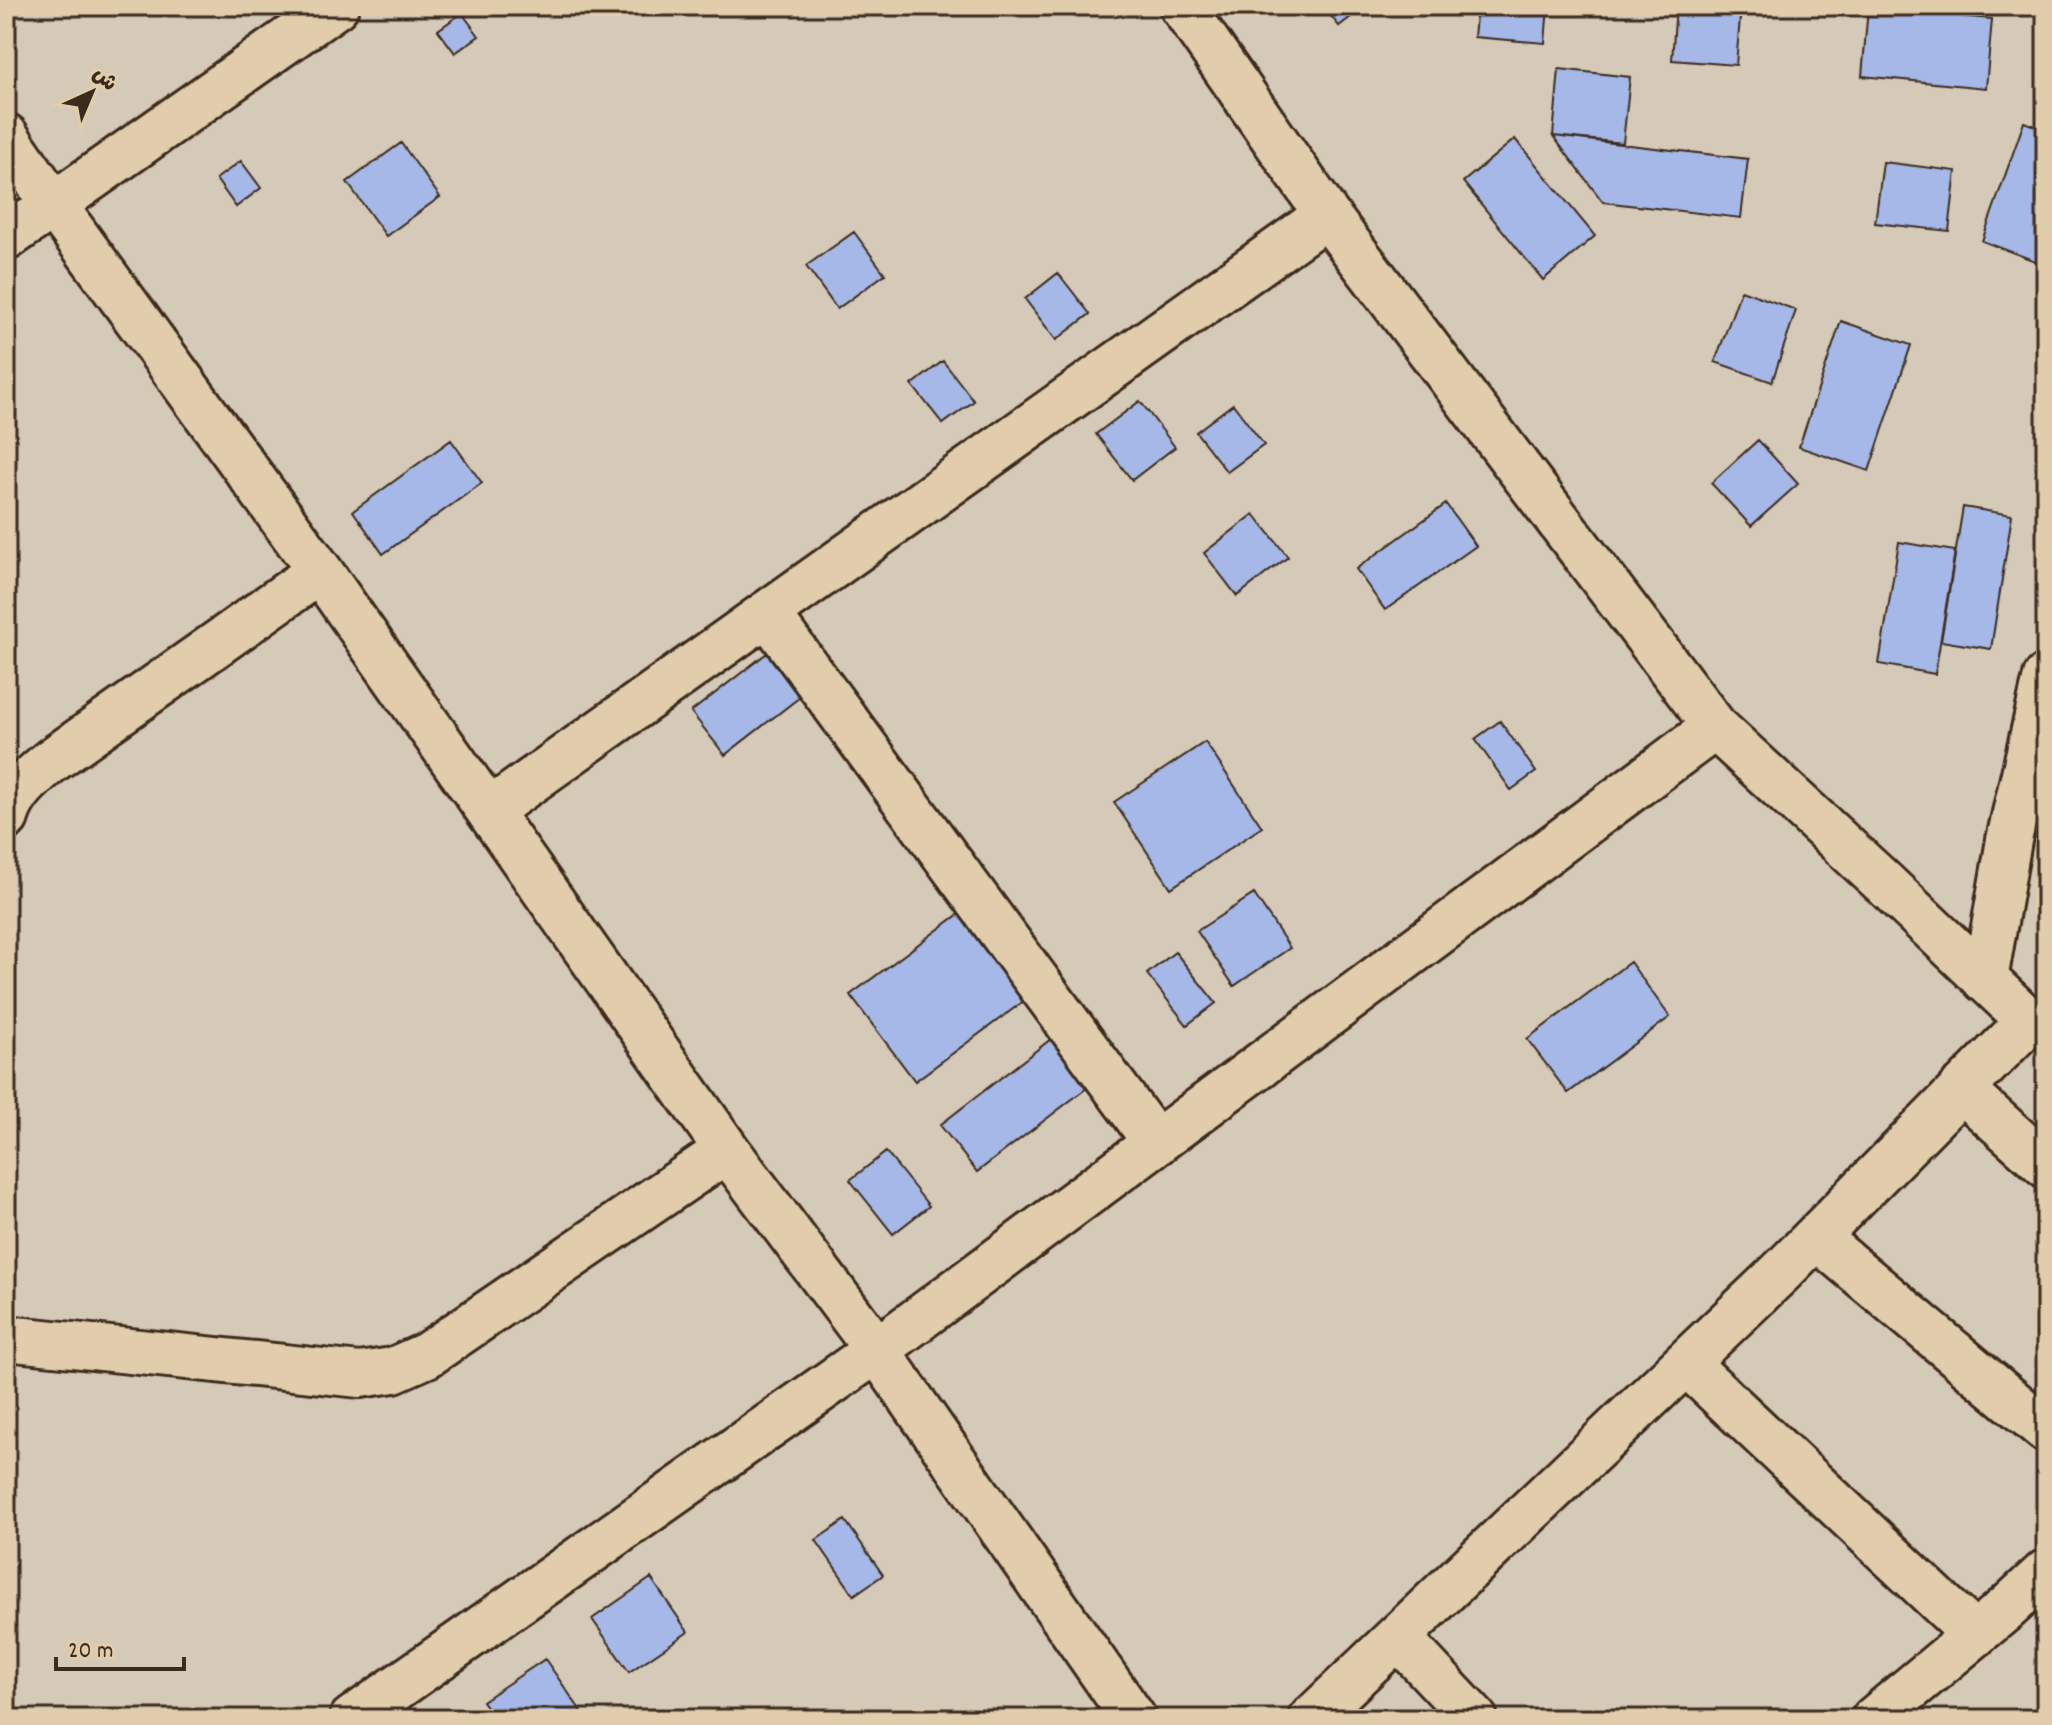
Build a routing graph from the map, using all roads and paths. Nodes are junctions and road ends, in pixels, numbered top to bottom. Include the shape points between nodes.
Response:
1 (336, 6) edge
2 (1182, 6) edge
3 (6, 136) edge
4 (54, 205) junction
5 (1327, 215) junction
6 (6, 238) edge
7 (320, 571) junction
8 (767, 613) junction
9 (2046, 677) edge
10 (1715, 727) junction
11 (2032, 800) edge
12 (489, 811) junction
13 (6, 817) edge
14 (1985, 980) junction
15 (2037, 1020) edge
16 (1961, 1089) junction
17 (1156, 1143) junction
18 (727, 1150) junction
19 (2046, 1165) edge
20 (1816, 1237) junction
21 (6, 1338) edge
22 (877, 1350) junction
23 (1686, 1363) junction
24 (2046, 1430) edge
25 (2046, 1572) edge
26 (1975, 1635) junction
27 (1398, 1637) junction
28 (1881, 1717) edge
29 (352, 1719) edge
30 (1134, 1719) edge
31 (1311, 1719) edge
32 (1475, 1719) edge

1 - 4 street
2 - 5 street
3 - 4 street
4 - 6 street
4 - 7 street
5 - 8 street
5 - 10 street
7 - 12 street
7 - 13 street via 51,761 9,804
8 - 12 street
8 - 17 street
9 - 11 street
10 - 14 street
10 - 17 street
11 - 14 street via 2009,840
12 - 18 street
14 - 15 street
15 - 16 street
16 - 19 street
16 - 20 street
17 - 22 street
18 - 21 street via 427,1355 393,1370 360,1375
18 - 22 street
20 - 23 street
20 - 24 street
22 - 29 street
22 - 30 street
23 - 26 street
23 - 27 street
25 - 26 street
26 - 28 street
27 - 31 street
27 - 32 street

